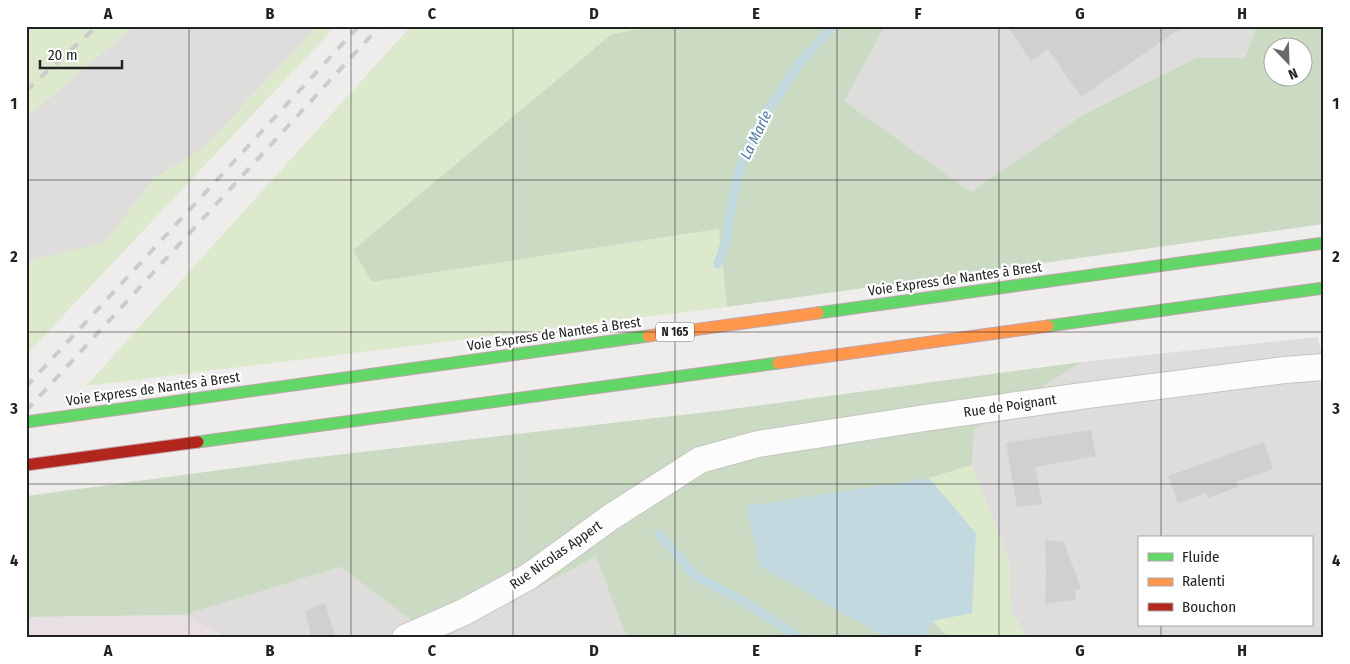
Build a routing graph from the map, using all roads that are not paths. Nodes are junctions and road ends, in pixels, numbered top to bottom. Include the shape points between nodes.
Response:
1 (1324, 243) edge
2 (1324, 288) edge
3 (1324, 367) edge
4 (26, 422) edge
5 (700, 460) joint
6 (26, 465) edge
7 (405, 638) edge

1 - 4 highway, Voie Express de Nantes à Brest / N 165
2 - 6 highway
3 - 5 street, Rue de Poignant via 916,419 758,444
5 - 7 street, Rue Nicolas Appert via 611,517 528,577 464,612

